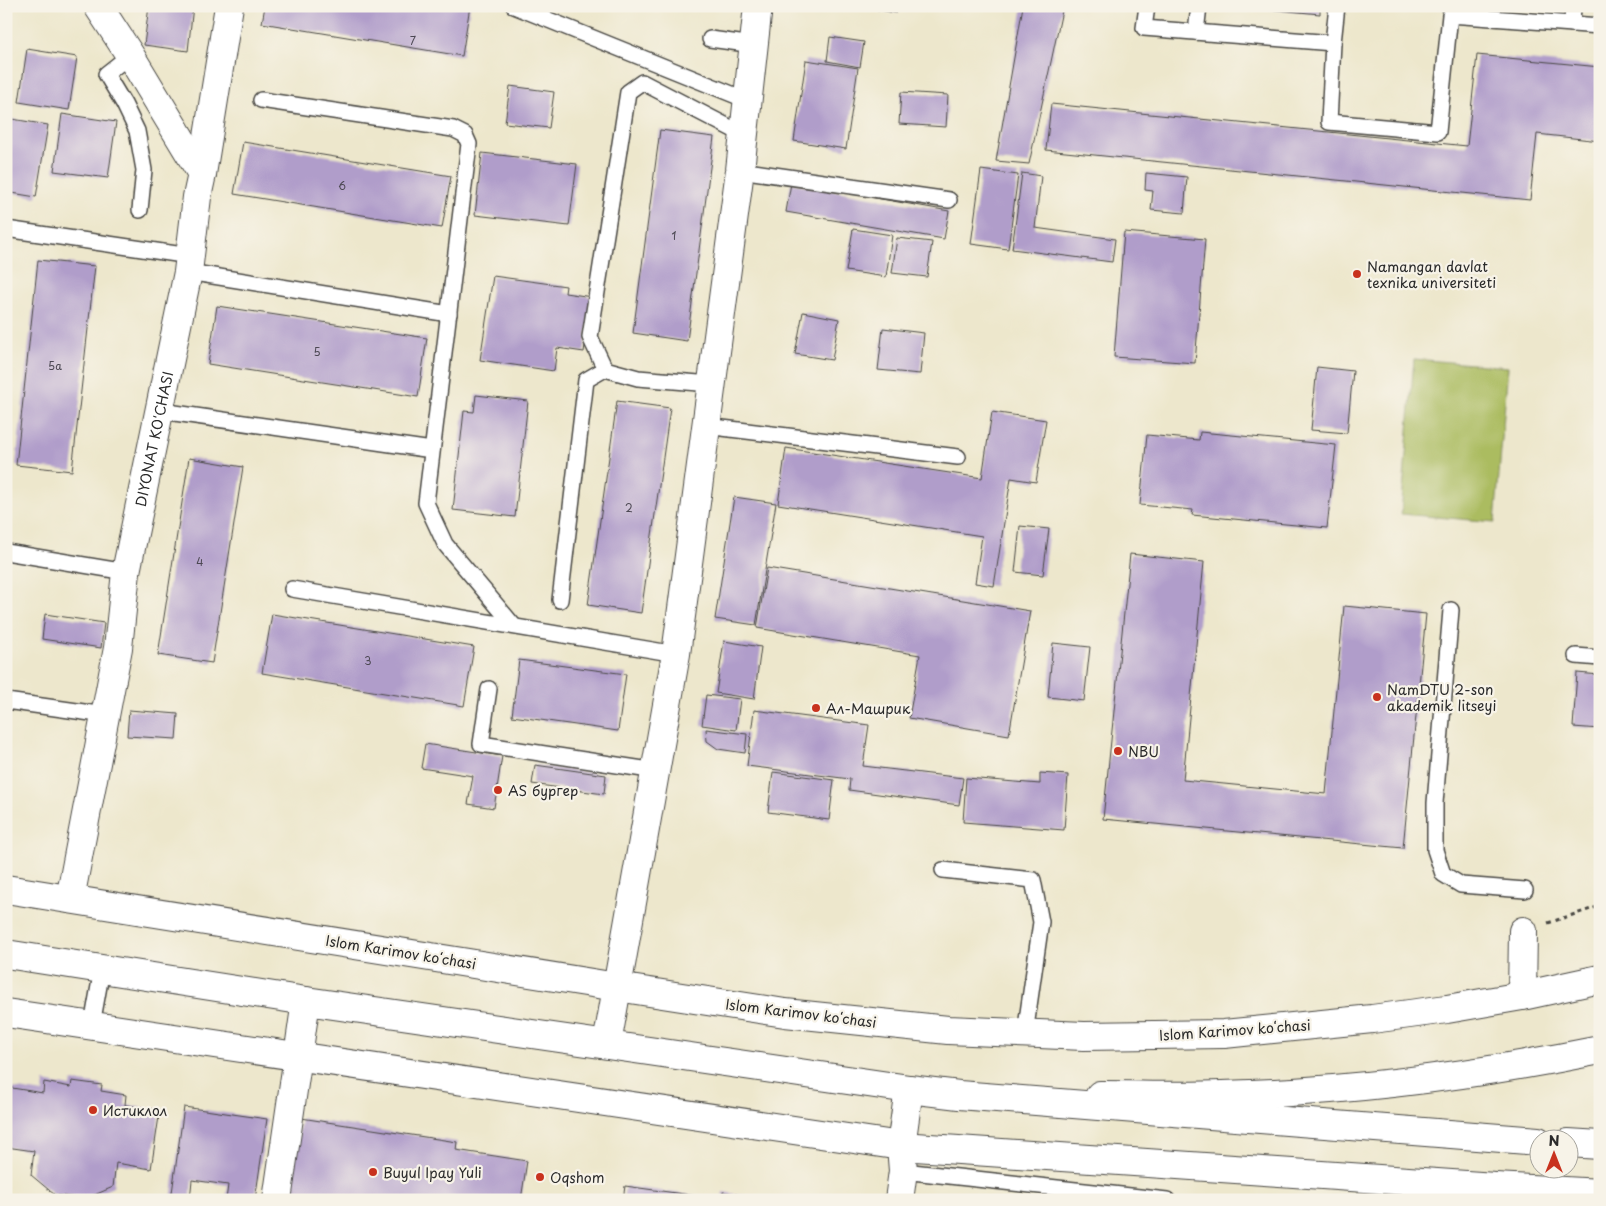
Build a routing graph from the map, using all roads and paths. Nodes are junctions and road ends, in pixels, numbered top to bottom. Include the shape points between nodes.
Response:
1 (98, 6) edge
2 (229, 6) edge
3 (514, 6) edge
4 (758, 6) edge
5 (1147, 6) edge
6 (1199, 6) edge
7 (1337, 6) edge
8 (1573, 6) edge
9 (1450, 11) edge
10 (1572, 24) junction
11 (1600, 26) edge
12 (1196, 32) junction
13 (710, 39) dead end
14 (1334, 43) junction
15 (754, 46) junction
16 (130, 55) junction
17 (261, 100) dead end
18 (749, 101) junction
19 (744, 135) junction
20 (740, 170) junction
21 (202, 174) junction
22 (949, 200) dead end
23 (140, 210) dead end
24 (6, 229) edge
25 (189, 264) junction
26 (449, 314) junction
27 (605, 369) junction
28 (712, 384) junction
29 (160, 411) junction
30 (706, 426) junction
31 (432, 450) junction
32 (958, 457) dead end
33 (6, 552) edge
34 (126, 572) junction
35 (292, 588) dead end
36 (560, 600) dead end
37 (1451, 610) dead end
38 (514, 626) junction
39 (676, 654) junction
40 (1576, 656) dead end
41 (1600, 658) edge
42 (489, 689) dead end
43 (6, 700) edge
44 (105, 716) junction
45 (656, 771) junction
46 (943, 870) dead end
47 (6, 889) edge
48 (1525, 890) dead end
49 (70, 899) junction
50 (1600, 906) edge
51 (1523, 931) joint
52 (6, 954) edge
53 (102, 968) junction
54 (1600, 979) edge
55 (617, 987) junction
56 (1522, 996) junction
57 (306, 1001) junction
58 (6, 1013) edge
59 (92, 1025) junction
60 (1025, 1034) junction
61 (608, 1044) junction
62 (1600, 1050) edge
63 (297, 1057) junction
64 (908, 1089) junction
65 (959, 1095) junction
66 (1528, 1140) edge
67 (1578, 1144) edge
68 (1600, 1145) edge
69 (902, 1158) junction
70 (1600, 1193) edge
71 (1114, 1197) edge
72 (277, 1200) edge
73 (899, 1200) edge
74 (1167, 1200) edge

1 - 16 main road
2 - 21 main road, DIYONAT KO'CHASI
3 - 18 lane
4 - 15 main road
5 - 12 lane via 1144,28
6 - 12 lane
7 - 14 lane
8 - 10 lane
9 - 10 lane
9 - 14 lane via 1438,132 1329,122
10 - 11 lane
12 - 14 lane
13 - 15 lane
15 - 18 main road
16 - 21 main road
16 - 23 lane via 106,74 138,131 144,170
17 - 26 lane via 453,129 465,135 469,144
18 - 19 main road
19 - 20 main road
19 - 27 lane via 642,82 628,92 590,337
20 - 22 lane
20 - 28 main road
21 - 25 main road, DIYONAT KO'CHASI
24 - 25 lane
25 - 26 lane
25 - 29 main road, DIYONAT KO'CHASI
26 - 31 lane
27 - 28 lane via 638,378
27 - 36 lane via 586,380
28 - 30 main road
29 - 31 lane
29 - 34 main road, DIYONAT KO'CHASI
30 - 32 lane
30 - 39 main road
31 - 38 lane via 426,503 445,544
33 - 34 lane
34 - 44 main road, DIYONAT KO'CHASI via 118,648
35 - 38 lane
37 - 48 lane via 1435,803 1435,850 1444,874 1461,885
38 - 39 lane
39 - 45 main road
40 - 41 lane
42 - 45 lane via 482,744
43 - 44 lane
44 - 49 main road, DIYONAT KO'CHASI
45 - 55 main road
46 - 60 lane via 1034,880 1041,922
47 - 49 main road, Islom Karimov koʻchasi
49 - 55 main road, Islom Karimov koʻchasi
50 - 51 path
51 - 56 main road
52 - 53 main road
53 - 57 main road
53 - 59 lane
54 - 56 main road, Islom Karimov koʻchasi
55 - 60 main road, Islom Karimov koʻchasi via 794,1014 948,1030
55 - 61 main road
56 - 60 main road, Islom Karimov koʻchasi via 1372,1019 1224,1034
57 - 61 main road
57 - 63 main road
58 - 59 main road
59 - 63 main road
61 - 64 main road
62 - 65 main road via 1450,1076 1223,1096
63 - 69 main road
63 - 72 main road
64 - 65 main road
64 - 69 main road
65 - 66 main road
67 - 68 main road
69 - 70 main road
69 - 71 lane
69 - 73 main road
71 - 74 lane

